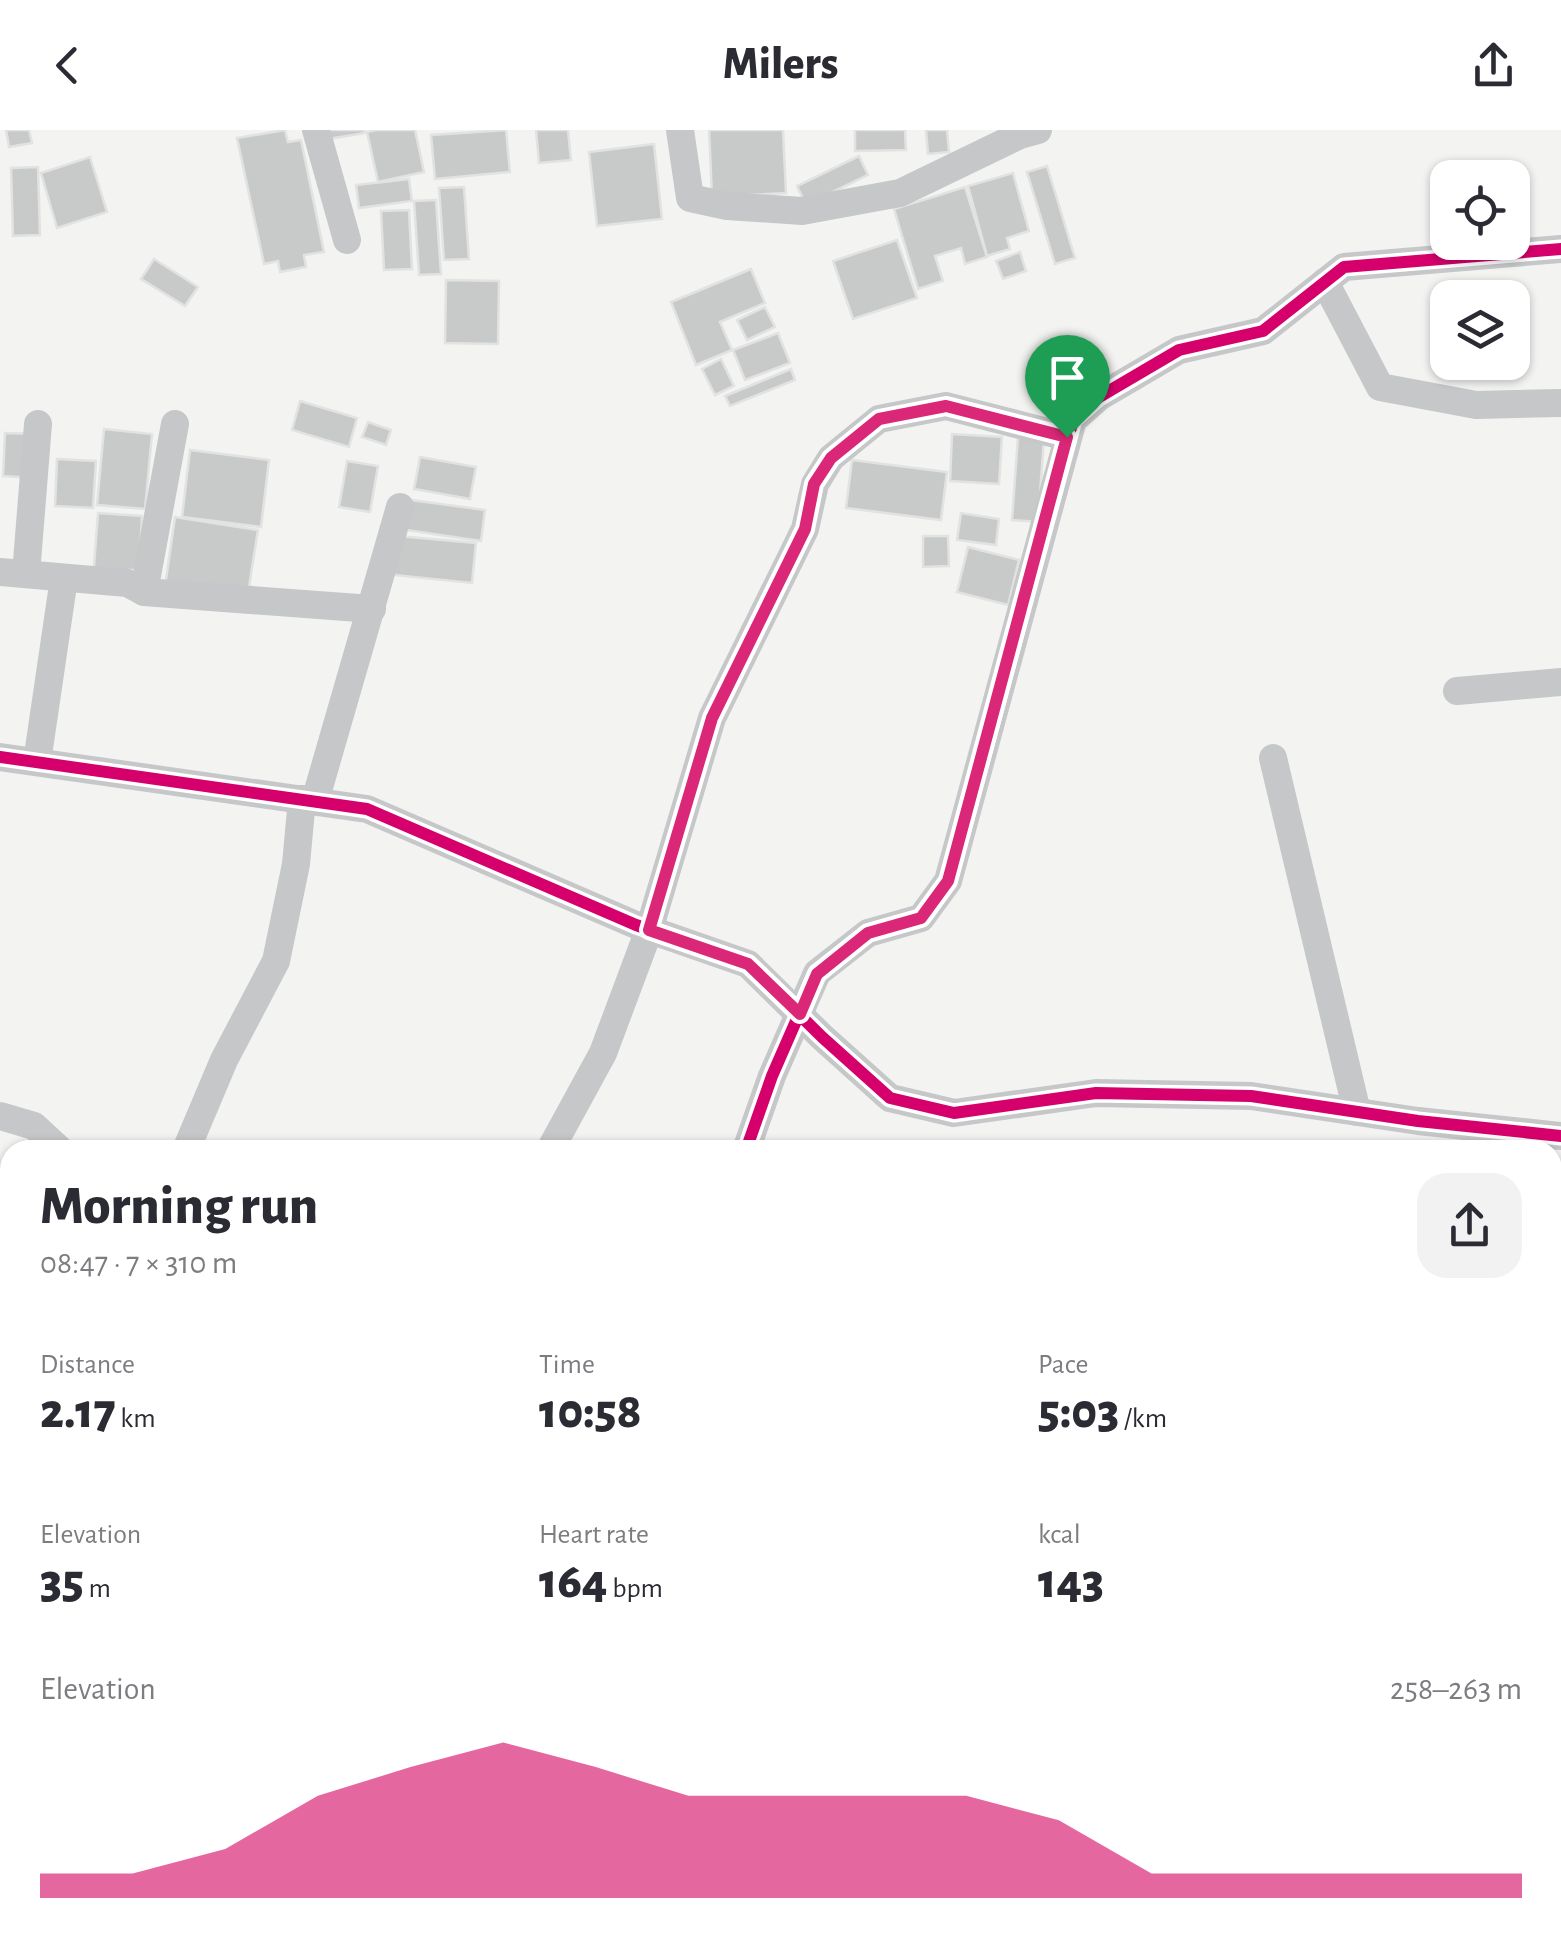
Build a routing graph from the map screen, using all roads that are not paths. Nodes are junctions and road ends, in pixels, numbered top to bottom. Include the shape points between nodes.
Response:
1 (316, 130) edge
2 (680, 130) edge
3 (1038, 130) edge
4 (347, 240) dead end
5 (1561, 249) edge
6 (1325, 282) junction
7 (1561, 403) edge
8 (38, 424) dead end
9 (175, 424) dead end
10 (1067, 437) junction
11 (400, 507) dead end
12 (13, 573) edge
13 (64, 578) junction
14 (144, 592) junction
15 (372, 609) junction
16 (1561, 682) edge
17 (1458, 691) dead end
18 (0, 757) edge
19 (1273, 758) dead end
20 (38, 762) junction
21 (309, 800) junction
22 (649, 930) junction
23 (800, 1014) junction
24 (1358, 1112) junction
25 (0, 1116) edge
26 (1561, 1136) edge
27 (49, 1140) edge
28 (190, 1140) edge
29 (555, 1140) edge
30 (750, 1140) edge

1 - 4 street
2 - 3 street via 690,198 802,212 900,194
5 - 6 street via 1344,268
6 - 7 street via 1380,388 1476,405
6 - 10 street via 1263,331 1179,350 1099,397 1073,420
8 - 12 street
9 - 14 street
10 - 22 street via 946,406 879,419 831,458 814,484 805,529 712,718
10 - 23 street via 948,881 921,918 868,933 817,974
11 - 15 street
12 - 13 street
13 - 14 street
13 - 20 street
14 - 15 street
15 - 21 street
16 - 17 street
18 - 20 street
19 - 24 street
20 - 21 street
21 - 22 street via 367,809
21 - 28 street via 276,961
22 - 23 street via 748,964
22 - 29 street via 602,1053
23 - 24 street via 890,1098 954,1113 1096,1093 1251,1096
23 - 30 street
24 - 26 street
25 - 27 street via 34,1126

